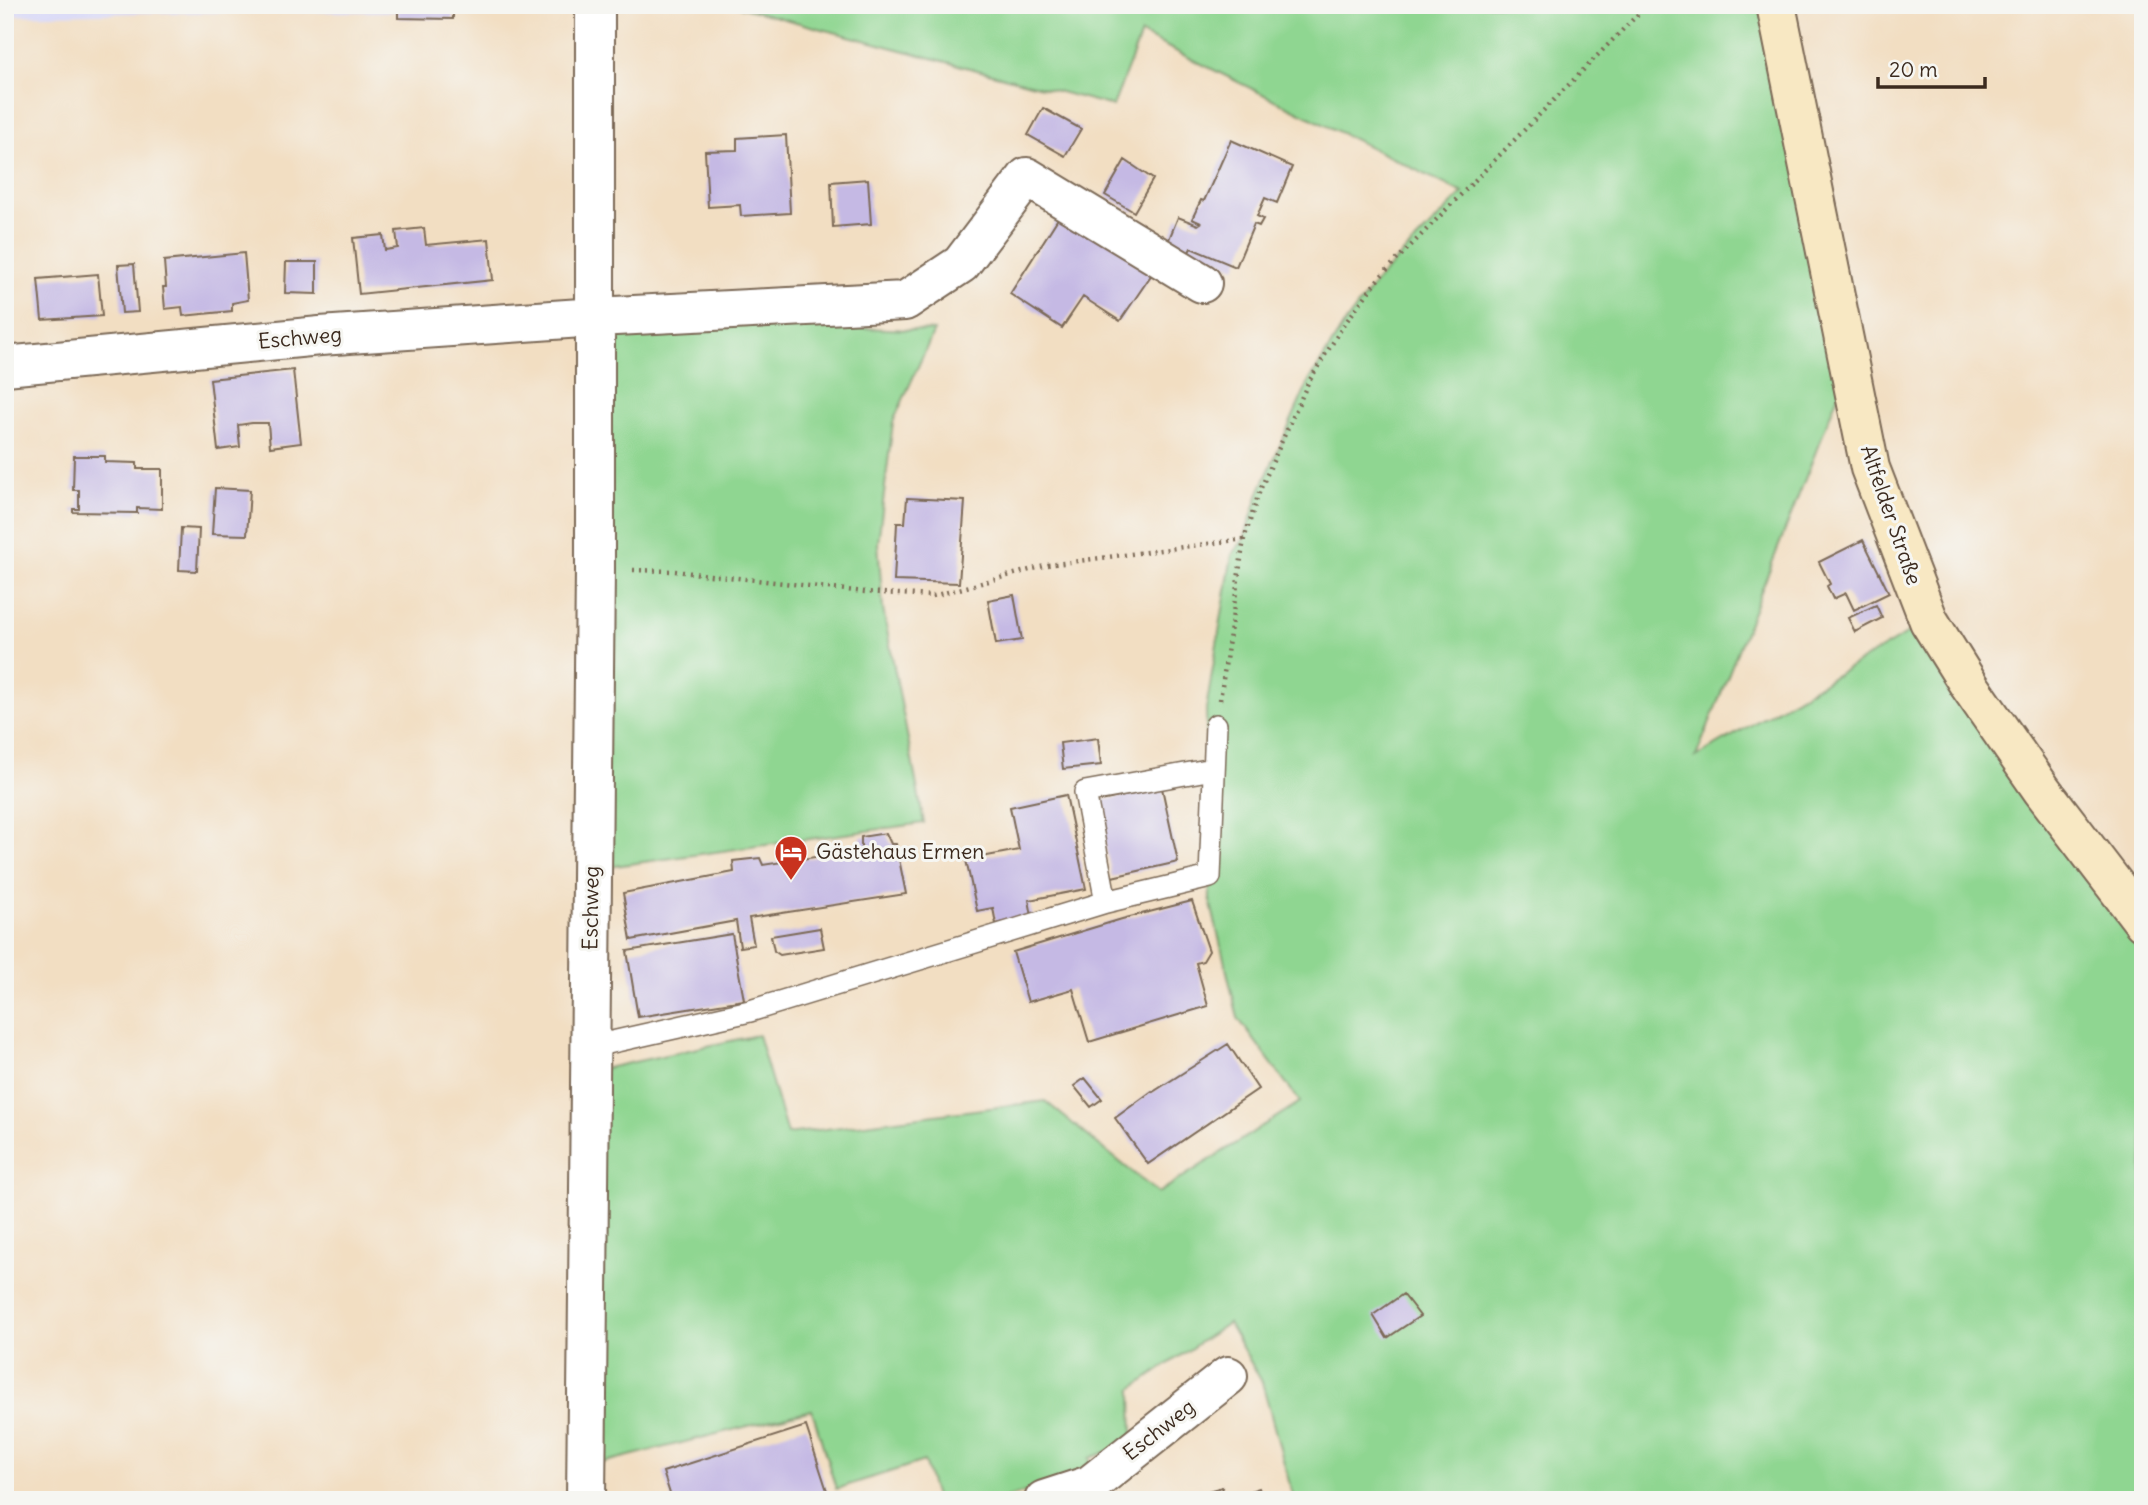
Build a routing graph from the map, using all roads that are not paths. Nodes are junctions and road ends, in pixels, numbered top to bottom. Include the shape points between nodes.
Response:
1 (595, 5) edge
2 (1776, 5) edge
3 (1202, 283) dead end
4 (596, 317) junction
5 (5, 366) edge
6 (1216, 725) road end
7 (1213, 769) junction
8 (1105, 902) junction
9 (2143, 922) edge
10 (590, 1047) junction
11 (1228, 1376) dead end
12 (1092, 1492) edge
13 (586, 1500) edge
14 (1044, 1500) edge

1 - 4 street, Eschweg
2 - 9 street, Altfelder Straße via 1870,468 1929,621 2042,790
3 - 4 street via 1027,177 961,264 905,301
4 - 5 street, Eschweg via 320,336
4 - 10 street, Eschweg
6 - 7 lane
7 - 8 lane via 1210,877
7 - 8 lane via 1085,792
8 - 10 lane via 750,1011
10 - 13 street, Eschweg
11 - 12 street, Eschweg
12 - 14 street, Eschweg

